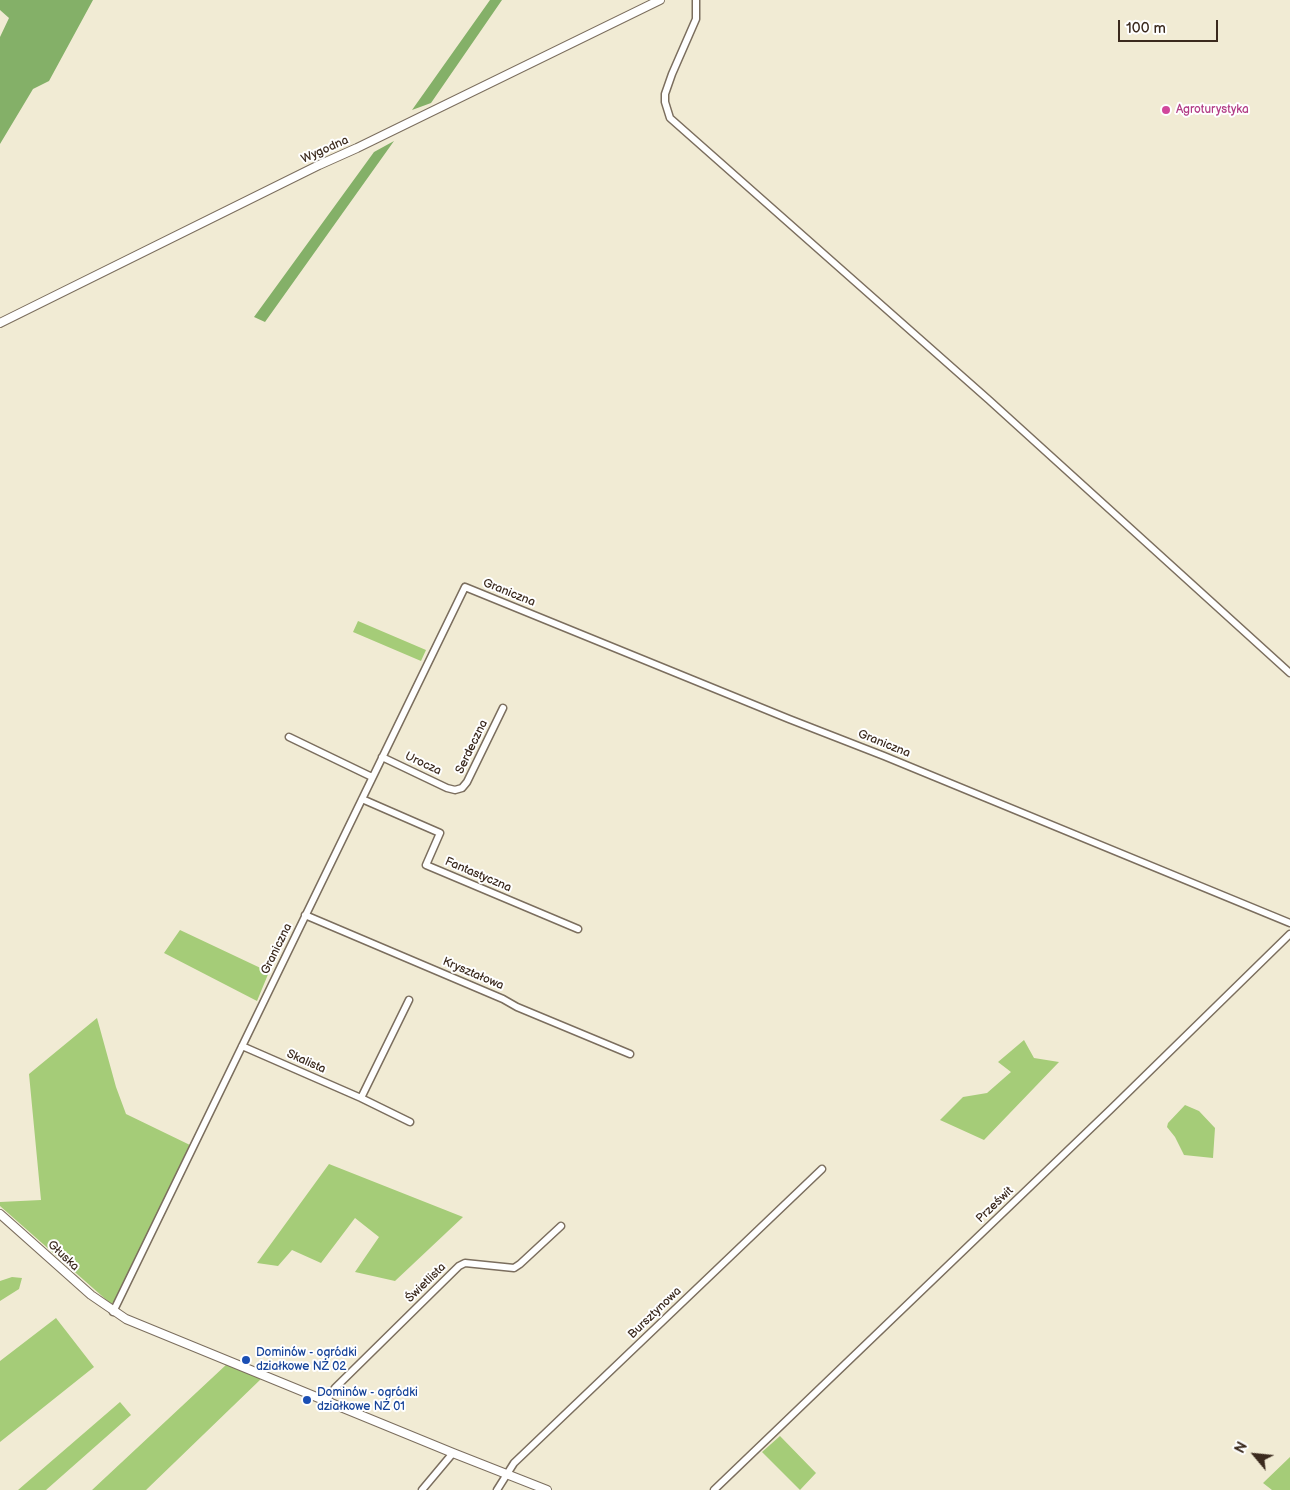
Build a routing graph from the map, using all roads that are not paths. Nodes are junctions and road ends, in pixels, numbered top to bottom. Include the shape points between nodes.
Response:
1 (660, 0) edge
2 (696, 0) edge
3 (0, 323) edge
4 (1290, 673) edge
5 (503, 708) dead end
6 (289, 737) dead end
7 (382, 757) junction
8 (372, 777) junction
9 (455, 790) joint
10 (362, 798) junction
11 (306, 915) junction
12 (1290, 923) edge
13 (578, 929) dead end
14 (1290, 934) edge
15 (409, 1000) dead end
16 (242, 1046) junction
17 (630, 1054) dead end
18 (361, 1098) junction
19 (410, 1122) dead end
20 (822, 1169) dead end
21 (0, 1214) edge
22 (561, 1226) dead end
23 (113, 1312) junction
24 (326, 1401) junction
25 (453, 1454) junction
26 (507, 1475) junction
27 (422, 1490) edge
28 (497, 1490) edge
29 (547, 1490) edge
30 (714, 1490) edge

1 - 3 street, Wygodna via 319,164
2 - 4 street via 696,19 665,94 670,118 989,400
5 - 9 street, Serdeczna via 467,782
6 - 8 street
7 - 8 street, Graniczna
7 - 9 street, Urocza
7 - 12 street, Graniczna via 464,588
8 - 10 street, Graniczna
10 - 11 street, Graniczna
10 - 13 street, Fantastyczna via 440,833 426,865
11 - 16 street, Graniczna
11 - 17 street, Kryształowa
14 - 30 street, Prześwit
15 - 18 street
16 - 18 street, Skalista
16 - 23 street, Graniczna
18 - 19 street, Skalista
20 - 26 street, Bursztynowa via 514,1463
21 - 23 street, Głuska
22 - 24 street, Świetlista via 514,1268 465,1263 458,1266 334,1388
23 - 24 street, Głuska
24 - 25 street, Głuska
25 - 26 street, Głuska
25 - 27 street
26 - 28 street, Bursztynowa
26 - 29 street, Głuska

